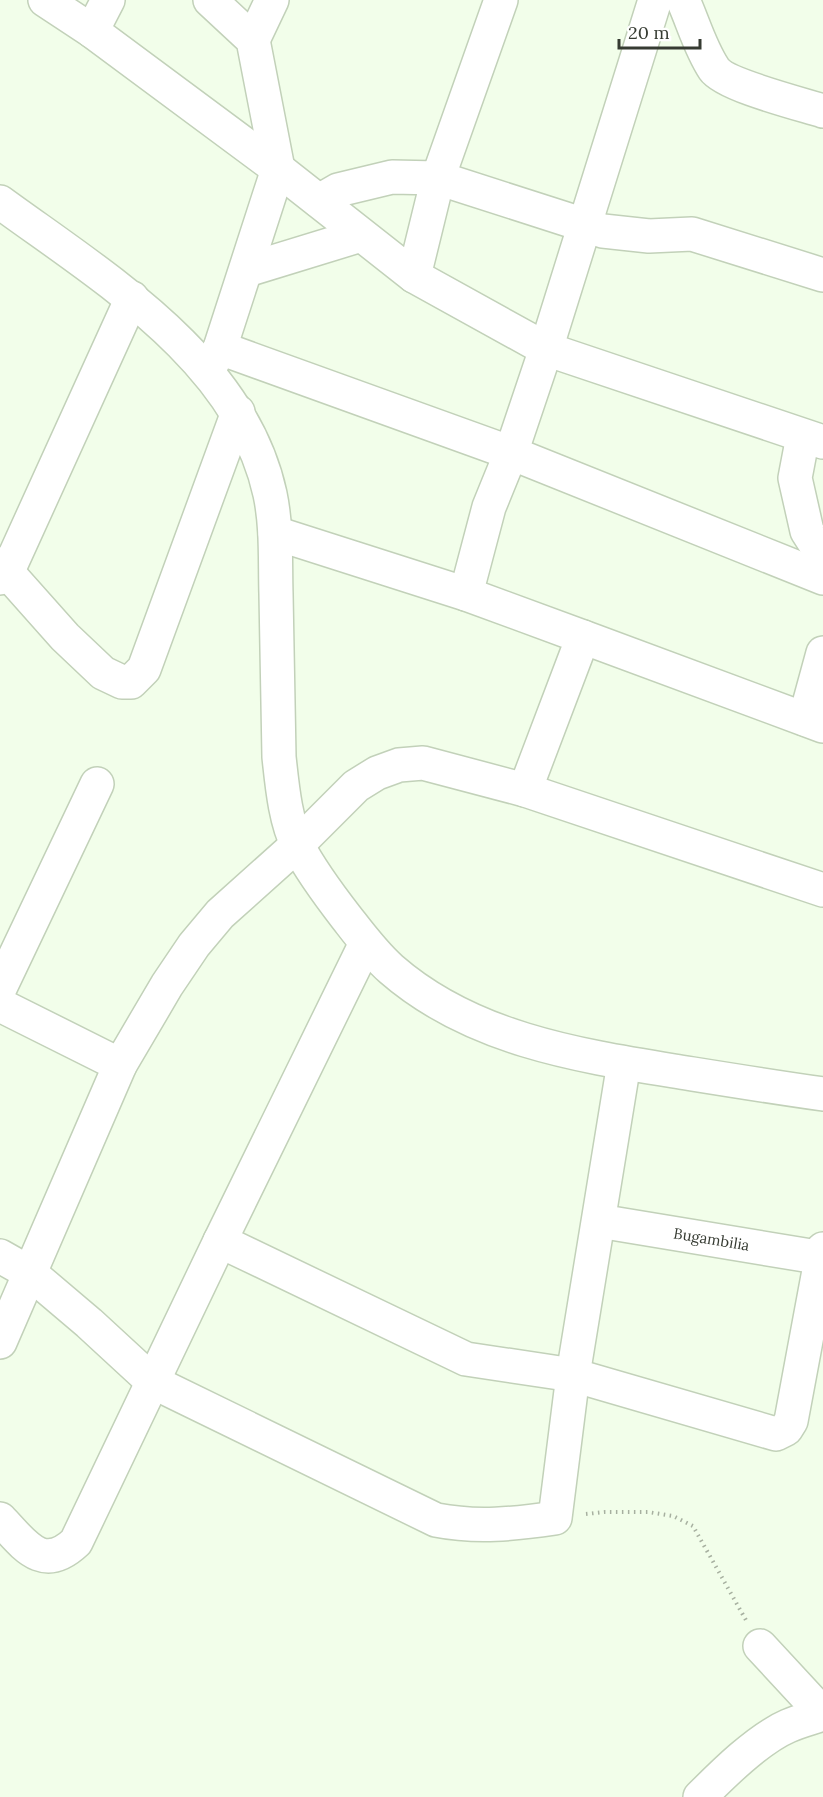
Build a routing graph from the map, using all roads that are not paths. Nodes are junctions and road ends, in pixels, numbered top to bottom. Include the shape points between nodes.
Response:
1 (45, 0) edge
2 (108, 0) edge
3 (210, 0) edge
4 (272, 0) edge
5 (501, 0) edge
6 (655, 0) edge
7 (683, 0) edge
8 (92, 31) junction
9 (253, 39) junction
10 (823, 111) edge
11 (278, 169) junction
12 (438, 178) junction
13 (319, 201) junction
14 (0, 202) edge
15 (584, 225) junction
16 (361, 235) junction
17 (247, 270) junction
18 (823, 274) edge
19 (414, 276) junction
20 (132, 298) junction
21 (546, 349) junction
22 (214, 360) junction
23 (238, 412) junction
24 (813, 439) edge
25 (511, 453) junction
26 (275, 533) junction
27 (823, 556) edge
28 (2, 572) edge
29 (823, 578) edge
30 (466, 594) junction
31 (583, 638) junction
32 (823, 654) edge
33 (814, 722) edge
34 (97, 784) dead end
35 (525, 790) junction
36 (297, 845) junction
37 (817, 892) edge
38 (366, 943) junction
39 (0, 988) edge
40 (0, 1005) edge
41 (624, 1063) junction
42 (120, 1065) junction
43 (823, 1094) edge
44 (599, 1221) junction
45 (220, 1241) junction
46 (822, 1255) edge
47 (0, 1256) edge
48 (30, 1273) junction
49 (0, 1342) edge
50 (573, 1375) junction
51 (153, 1382) junction
52 (0, 1519) edge
53 (760, 1646) road end
54 (823, 1714) edge
55 (700, 1797) edge

1 - 8 street
2 - 8 street
3 - 9 street
4 - 9 street
5 - 12 street
6 - 15 street
7 - 10 street via 721,76
8 - 11 street
9 - 11 street
11 - 13 street
11 - 17 street
12 - 13 street via 380,179 338,190
12 - 15 street
12 - 19 street
13 - 16 street
14 - 20 street
15 - 18 street via 649,236 703,236
15 - 21 street
16 - 17 street
16 - 19 street
17 - 22 street
19 - 21 street
20 - 22 street
20 - 28 street
21 - 24 street
21 - 25 street
22 - 23 street
22 - 25 street
23 - 26 street via 261,462 271,496
23 - 28 street via 144,669 131,682 103,673
24 - 27 street via 795,478 807,531
25 - 29 street
25 - 30 street via 489,507
26 - 30 street
26 - 36 street via 279,757 282,788
30 - 31 street
31 - 33 street
31 - 35 street
32 - 33 street
34 - 39 street
35 - 36 street via 411,762 377,773 356,786
35 - 37 street
36 - 38 street
36 - 42 street via 220,914 194,945
38 - 41 street via 391,969 422,992 496,1031 556,1050
38 - 45 street
40 - 42 street
41 - 43 street
41 - 44 street
42 - 48 street
44 - 46 street, Bugambilia
44 - 50 street
45 - 50 street via 466,1359
45 - 51 street
46 - 50 street via 791,1421 776,1434
47 - 48 street
48 - 49 street
48 - 51 street
50 - 51 street via 555,1518 490,1526 436,1520
51 - 52 street via 76,1542 65,1552 38,1555
53 - 54 street
54 - 55 street via 768,1738

